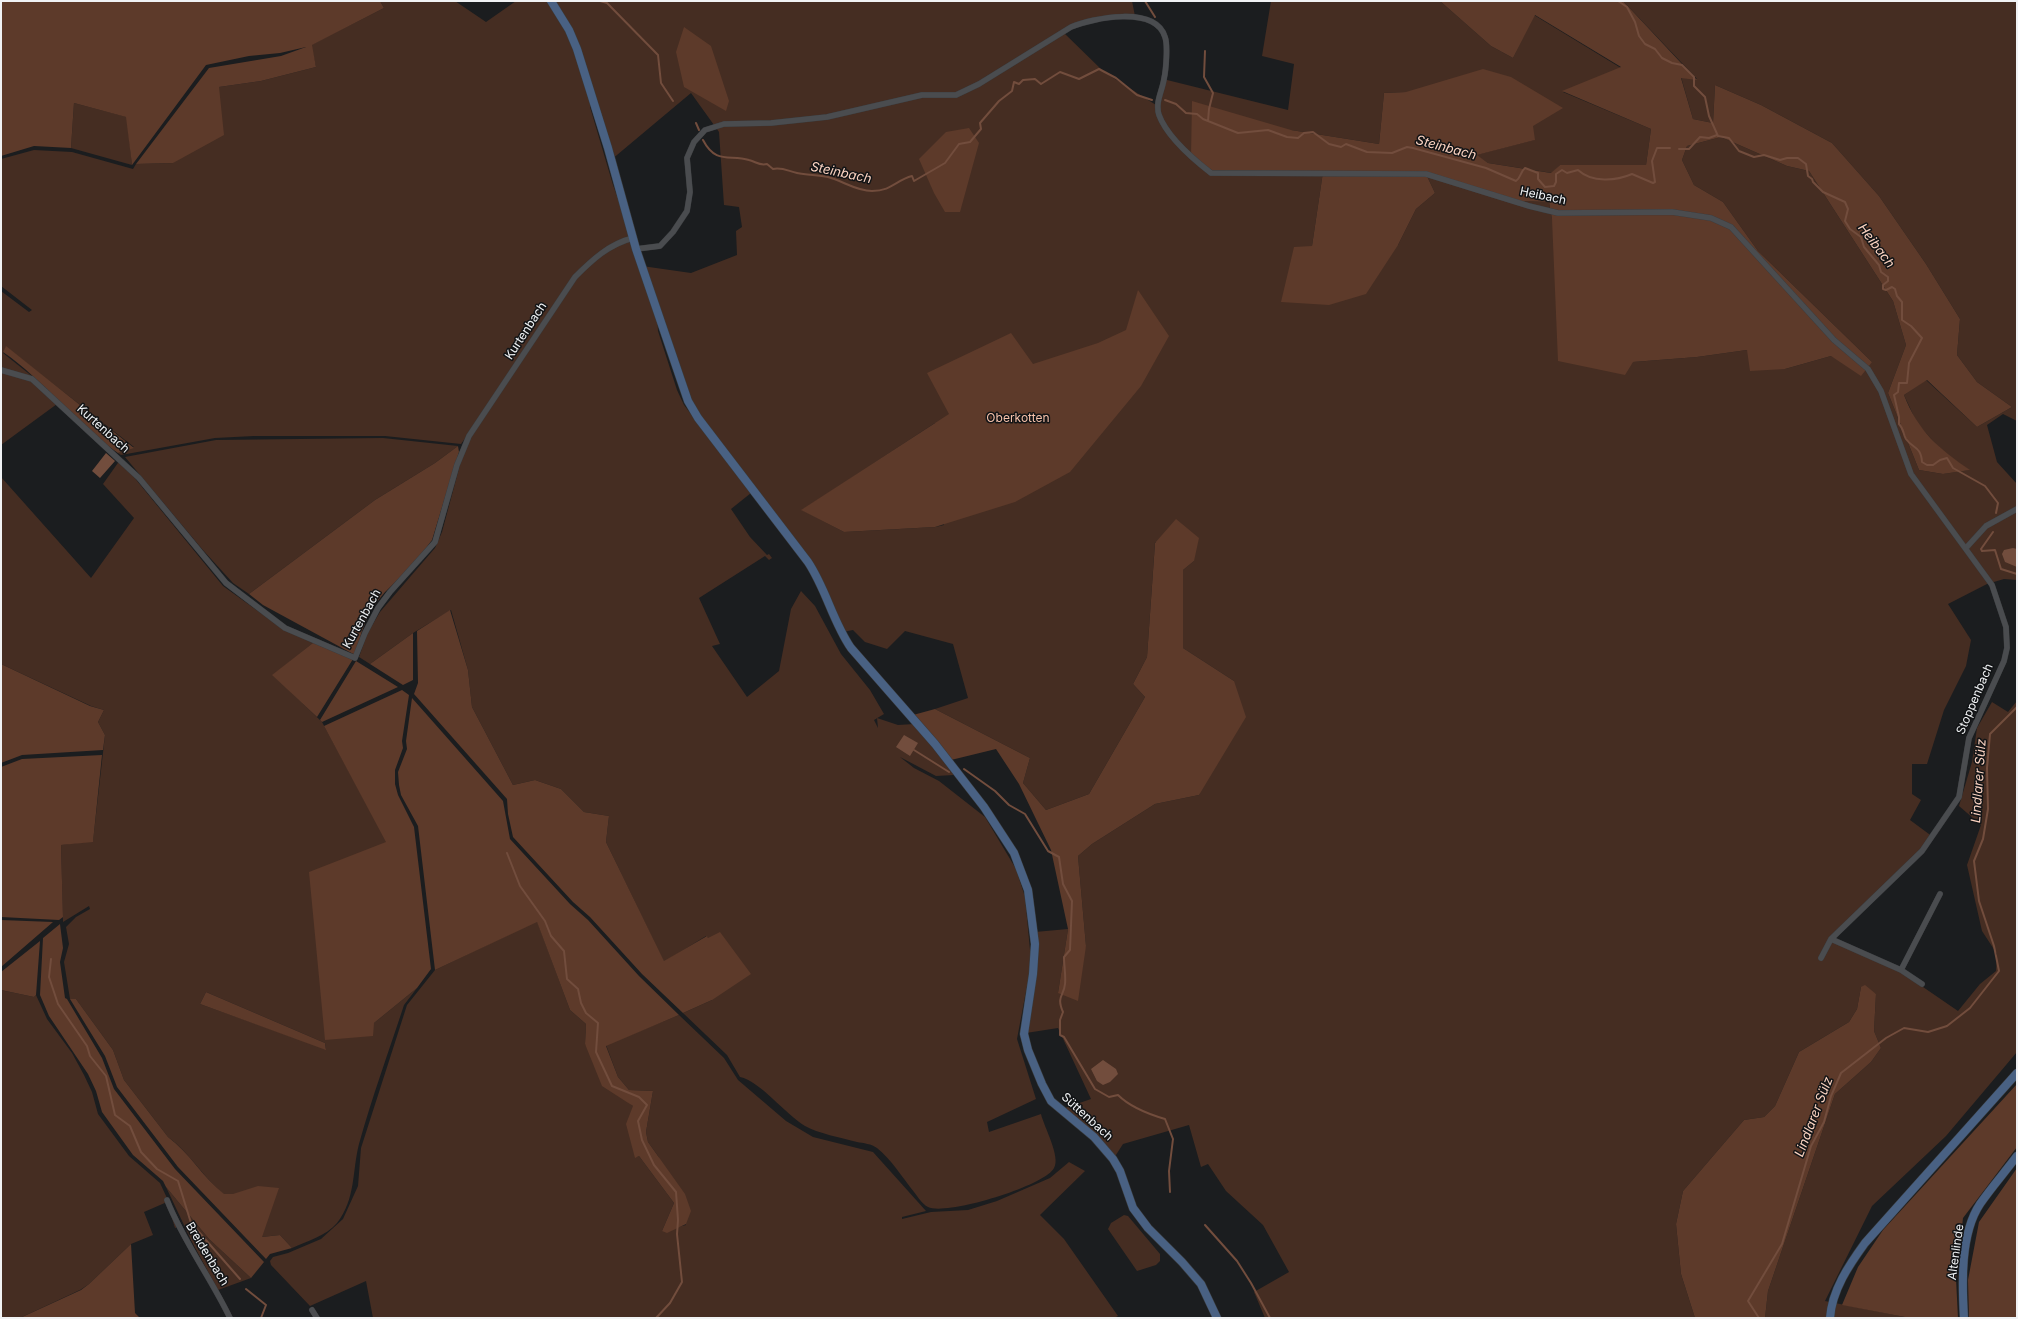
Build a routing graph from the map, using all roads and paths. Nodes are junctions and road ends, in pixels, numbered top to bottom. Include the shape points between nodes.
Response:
1 (551, 1) edge
2 (632, 238) junction
3 (636, 249) junction
4 (1, 370) edge
5 (2017, 509) edge
6 (1966, 548) junction
7 (1940, 894) dead end
8 (1831, 939) junction
9 (1821, 958) dead end
10 (1901, 970) junction
11 (1922, 984) dead end
12 (2017, 1073) edge
13 (2017, 1156) edge
14 (167, 1200) dead end
15 (312, 1310) dead end
16 (230, 1318) edge
17 (317, 1318) edge
18 (1217, 1318) edge
19 (1830, 1318) edge
20 (1964, 1318) edge

1 - 2 street via 569,30 577,49 608,148
2 - 3 street
2 - 4 street, Kurtenbach via 596,256 575,277 469,436 457,465 435,542 378,608 364,633 355,658 285,628 226,583 139,478 32,379
3 - 6 street, Heibach via 660,246 683,219 690,198 686,165 688,154 697,138 710,128 730,124 810,119 922,95 956,95 972,88 1048,39 1080,23 1130,15 1148,21 1166,37 1164,79 1157,105 1160,116 1175,140 1190,157 1212,173 1426,174 1558,213 1672,212 1712,218 1731,227 1834,340 1868,369 1881,391 1912,474
3 - 18 street, Süttenbach via 688,401 812,567 842,632 857,655 936,744 1005,838 1021,866 1030,906 1035,960 1024,1031 1028,1050 1042,1084 1051,1101 1094,1137 1113,1159 1133,1208 1148,1228 1198,1279
5 - 6 street via 1986,526
6 - 8 street, Stoppenbach via 1992,585 2006,628 2007,648 2004,662 1969,738 1959,797 1922,851
7 - 10 street
8 - 9 street, Stoppenbach
8 - 10 street
10 - 11 street
12 - 19 street via 1865,1243 1837,1289
13 - 20 street, Altenlinde via 1979,1205 1969,1228 1962,1283
14 - 16 street, Breidenbach via 177,1225
15 - 17 street

